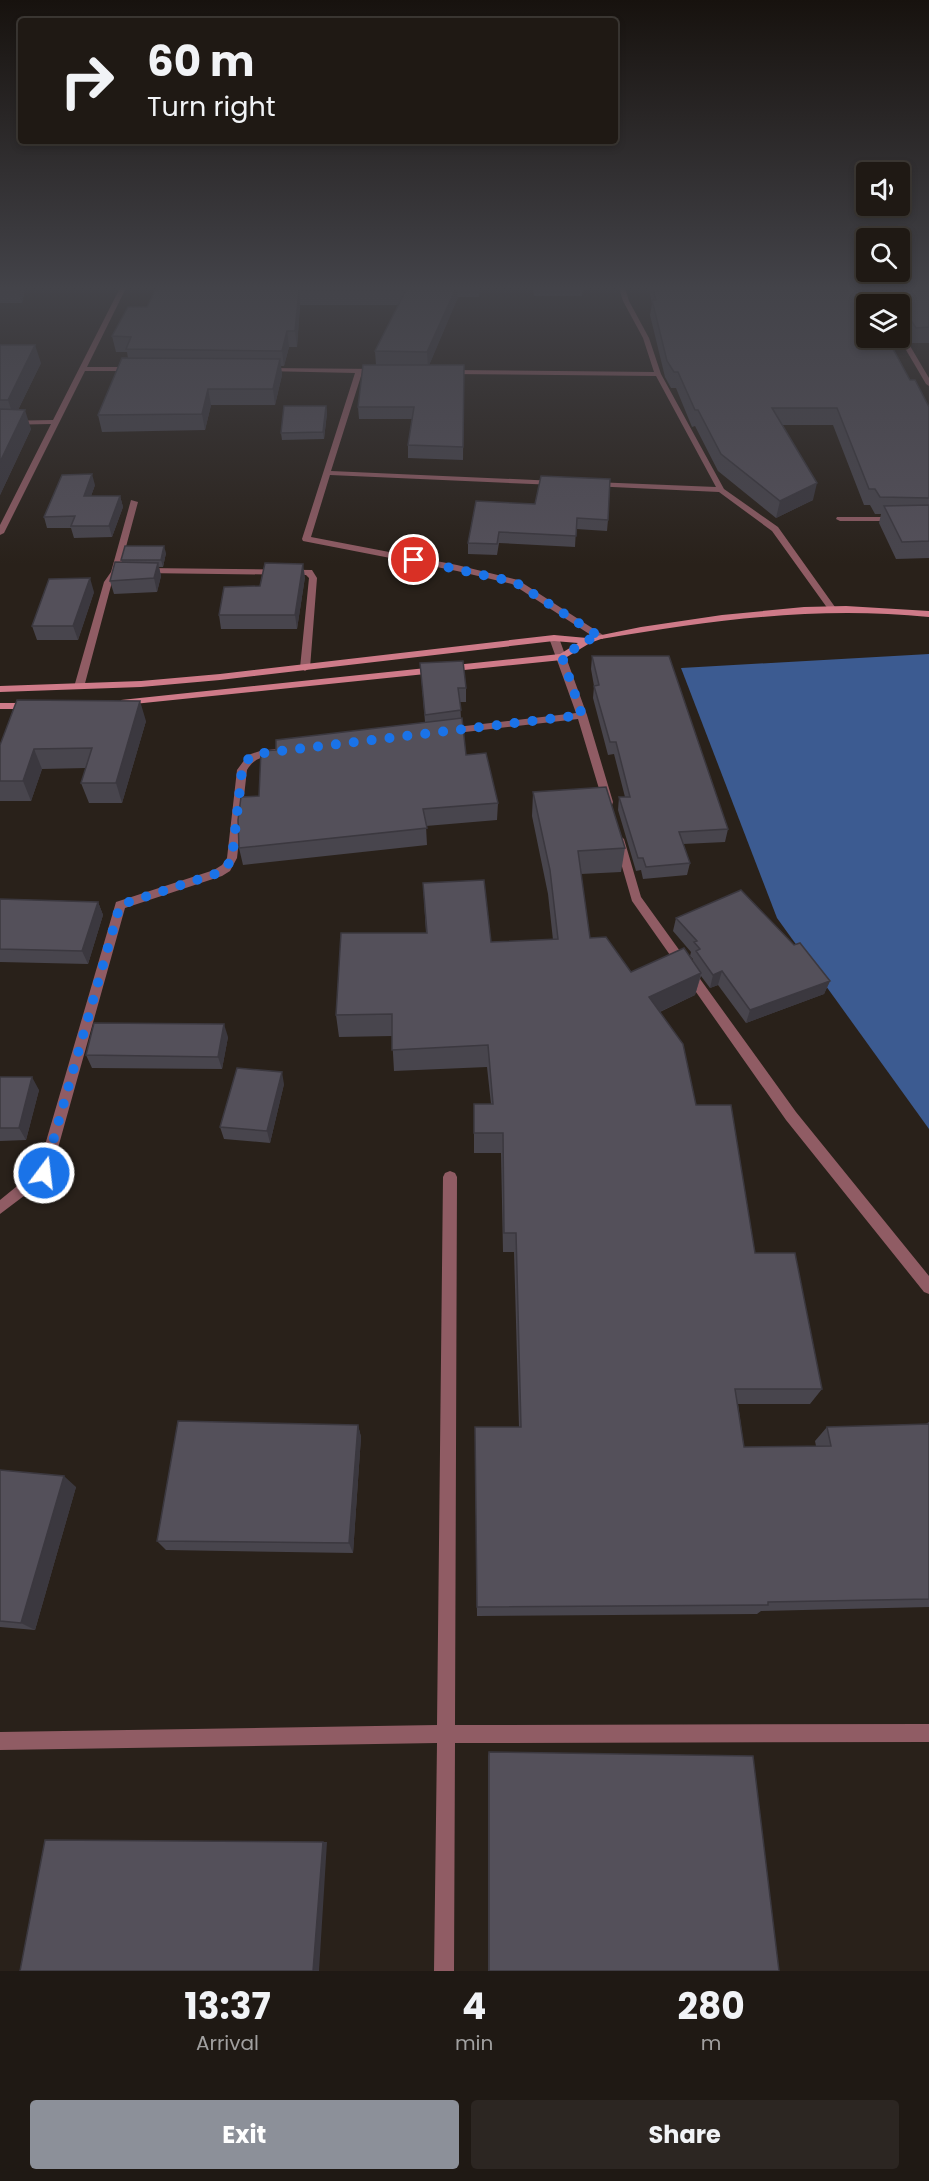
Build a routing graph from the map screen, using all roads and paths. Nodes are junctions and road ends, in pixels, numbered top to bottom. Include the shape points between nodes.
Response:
1 (76, 380) edge
2 (356, 380) edge
3 (661, 380) edge
4 (55, 422) junction
5 (0, 423) edge
6 (326, 473) junction
7 (566, 483) edge
8 (590, 484) edge
9 (721, 490) junction
10 (134, 502) dead end
11 (840, 519) dead end
12 (907, 519) edge
13 (0, 533) edge
14 (115, 572) junction
15 (831, 608) junction
16 (929, 614) edge
17 (600, 637) junction
18 (554, 638) junction
19 (587, 640) junction
20 (562, 657) junction
21 (305, 668) junction
22 (79, 687) junction
23 (0, 689) edge
24 (112, 703) edge
25 (37, 705) edge
26 (0, 706) edge
27 (582, 715) junction
28 (442, 732) edge
29 (290, 750) edge
30 (450, 1177) dead end
31 (0, 1208) edge
32 (929, 1287) edge
33 (929, 1733) edge
34 (447, 1734) junction
35 (0, 1741) edge
36 (444, 1971) edge

1 - 4 street
2 - 6 street
3 - 9 street
4 - 5 street
4 - 13 street
6 - 7 street
6 - 17 street via 306,539 515,582
8 - 9 street
9 - 15 street via 775,530
10 - 14 street
11 - 12 street
14 - 21 street via 309,572 313,578
14 - 22 street via 108,582
15 - 16 main road
15 - 17 main road via 718,617
17 - 19 main road
18 - 19 main road
18 - 20 street
18 - 21 main road
19 - 20 main road
20 - 24 main road
20 - 27 street
21 - 22 main road
22 - 23 main road
25 - 26 main road
27 - 28 street
27 - 32 street via 636,898 791,1116
29 - 31 street via 255,754 246,761 232,858 226,868 120,905 44,1173
30 - 34 street
33 - 34 street
34 - 35 street
34 - 36 street

